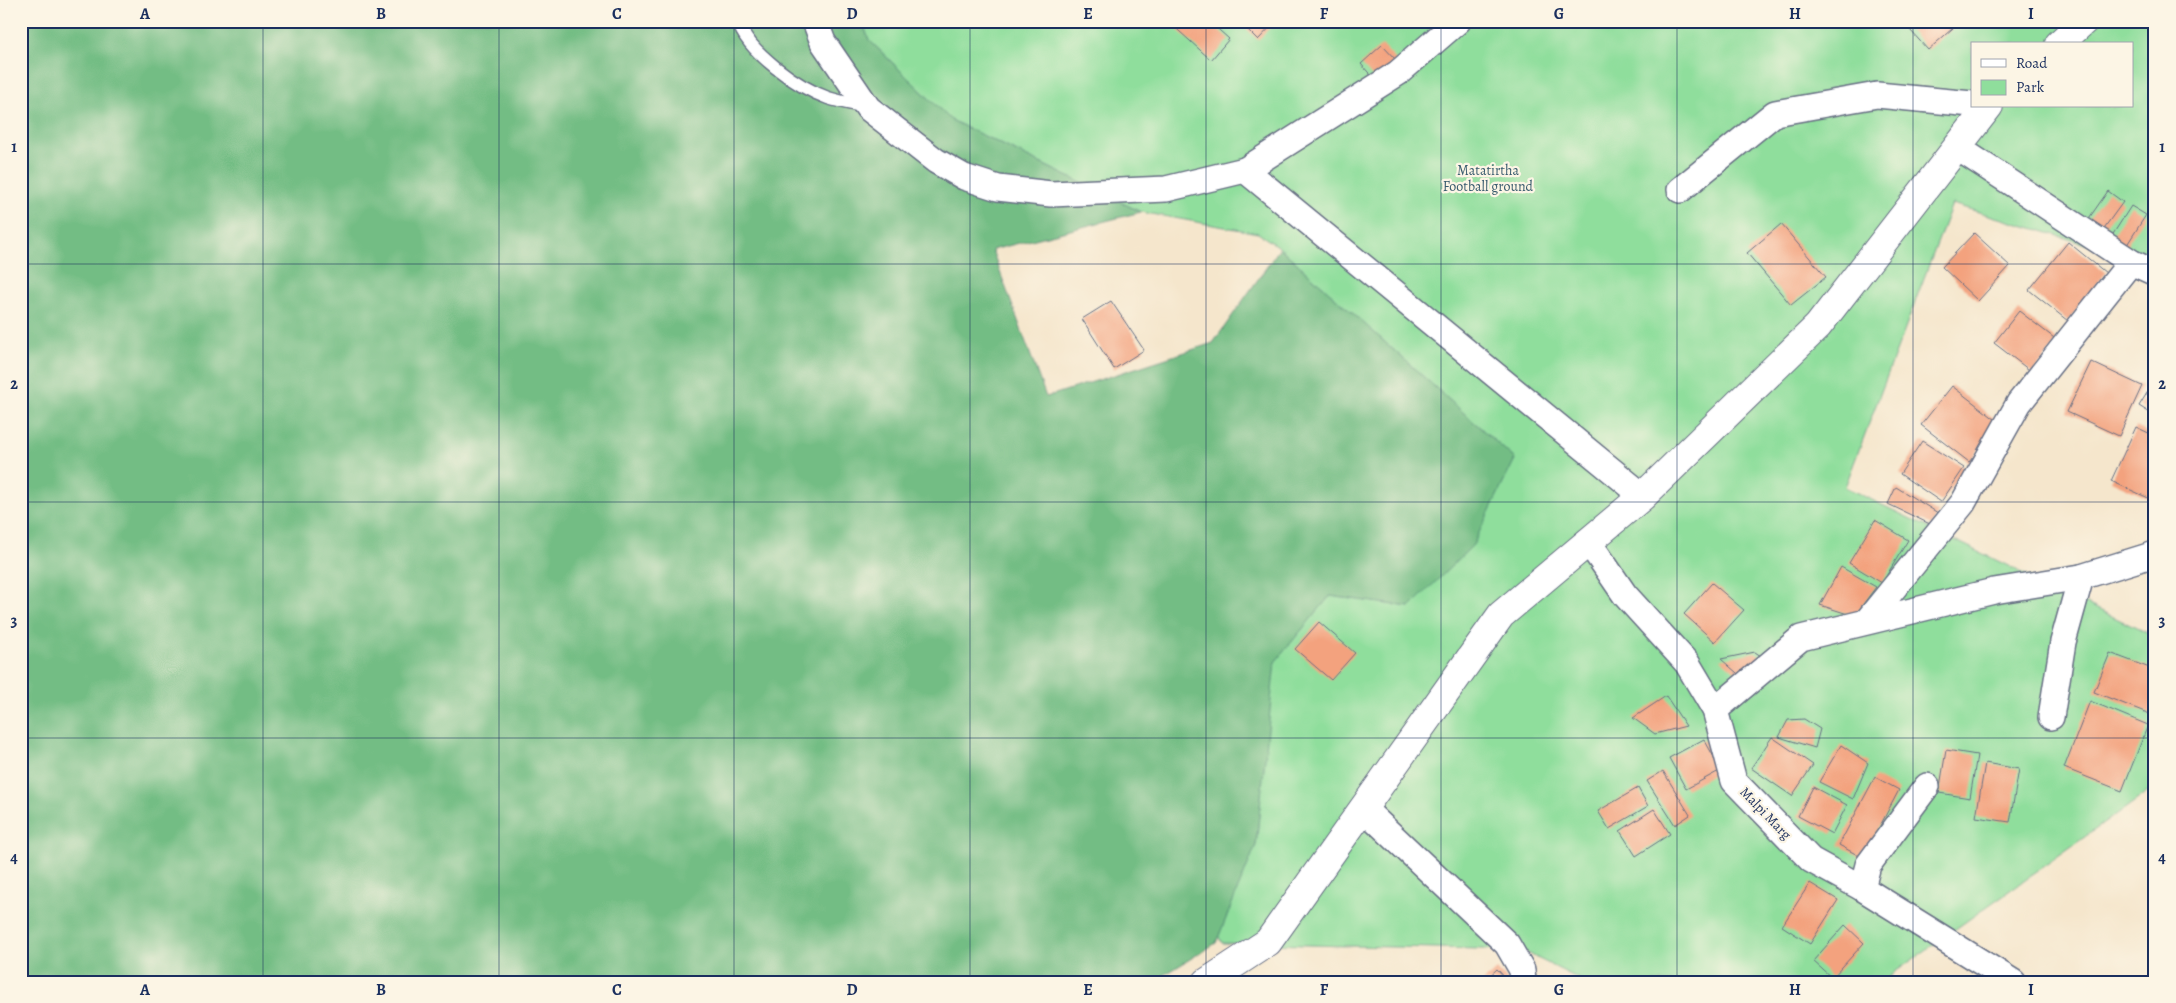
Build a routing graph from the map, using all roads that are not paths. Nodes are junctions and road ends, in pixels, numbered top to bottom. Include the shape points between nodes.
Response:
1 (738, 21) edge
2 (815, 21) edge
3 (1458, 21) edge
4 (2084, 21) edge
5 (2060, 42) edge
6 (1971, 104) edge
7 (868, 108) junction
8 (1988, 108) edge
9 (1958, 148) junction
10 (1245, 170) junction
11 (1680, 190) dead end
12 (2131, 262) junction
13 (2155, 273) edge
14 (1643, 496) junction
15 (1588, 541) junction
16 (2155, 554) edge
17 (2081, 577) junction
18 (1867, 621) junction
19 (1715, 710) junction
20 (2051, 717) dead end
21 (1927, 786) dead end
22 (1364, 809) junction
23 (1862, 888) junction
24 (1207, 982) edge
25 (1522, 982) edge
26 (2013, 982) edge

1 - 7 lane via 754,49 768,62 827,98
2 - 7 street via 823,42
3 - 10 street via 1398,74
4 - 5 street
6 - 11 street via 1877,95 1775,113
7 - 10 street via 936,162 964,177 998,188 1051,194 1166,189
8 - 9 street
9 - 12 street
9 - 14 street via 1818,326
10 - 14 street
12 - 13 street
12 - 18 street via 2019,403 1963,503
14 - 15 street
15 - 19 street, Malpi Marg via 1625,595 1687,663
15 - 22 street via 1501,615
16 - 17 street
17 - 18 street via 1994,592
17 - 20 street via 2063,642
18 - 19 street via 1801,638
19 - 23 street, Malpi Marg via 1734,781 1811,860
21 - 23 street via 1868,865
22 - 24 street via 1268,942
22 - 25 street via 1507,944 1522,970
23 - 26 street, Malpi Marg

